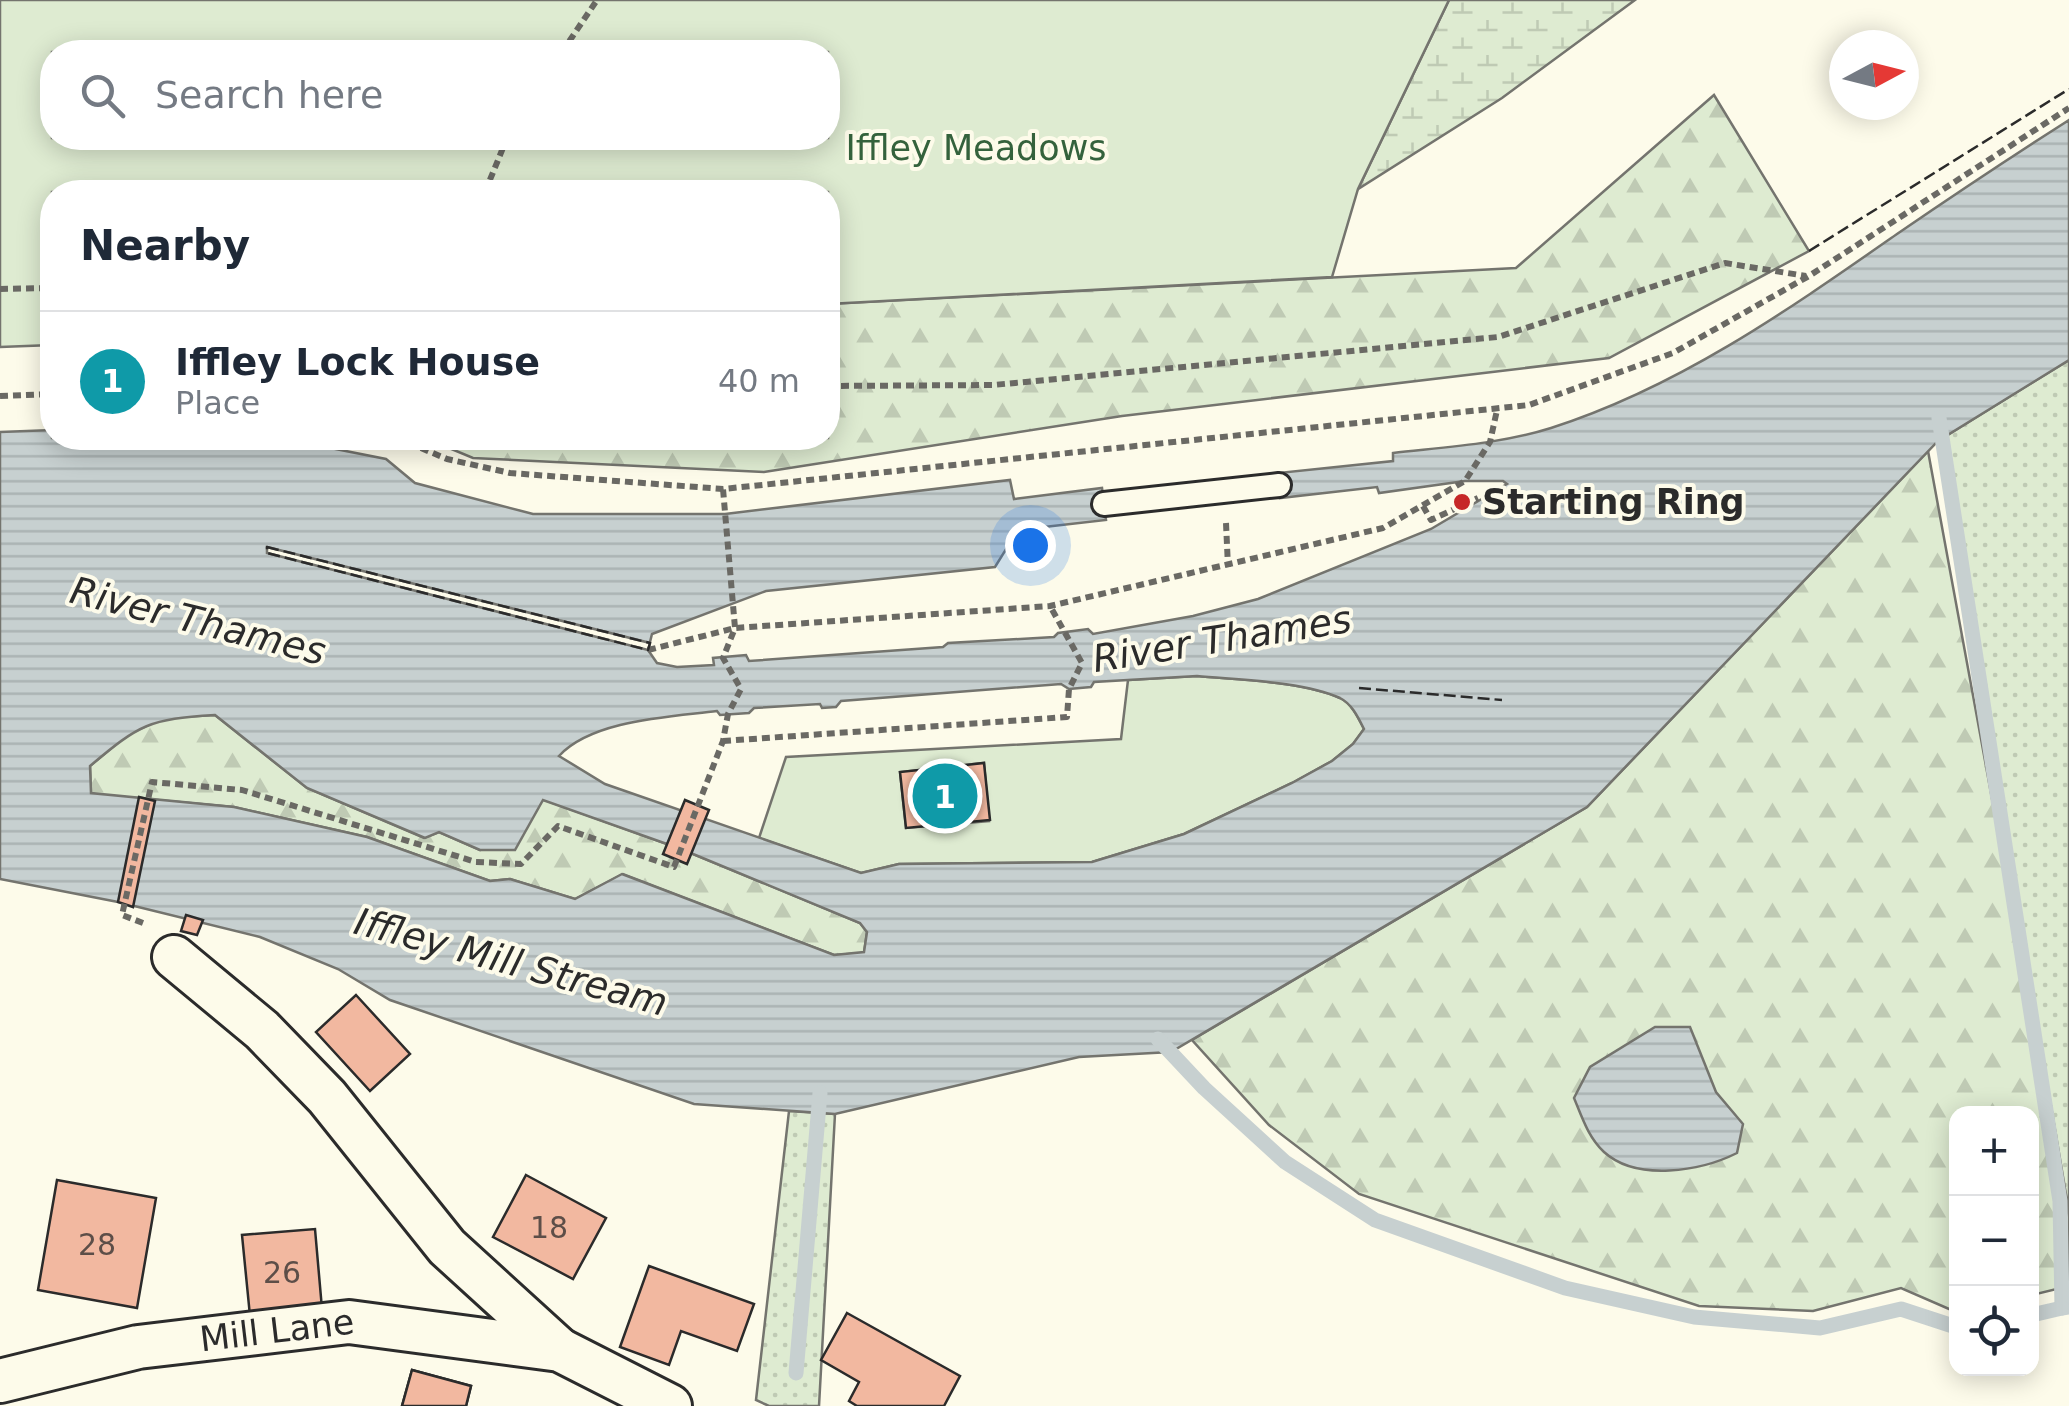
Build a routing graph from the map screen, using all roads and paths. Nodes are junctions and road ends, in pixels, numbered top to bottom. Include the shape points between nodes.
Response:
1 (597, 0) edge
2 (570, 40) edge
3 (2069, 108) edge
4 (502, 150) edge
5 (489, 180) edge
6 (1809, 276) junction
7 (40, 288) edge
8 (0, 289) edge
9 (840, 386) edge
10 (40, 394) edge
11 (0, 396) edge
12 (1497, 410) junction
13 (424, 450) edge
14 (1279, 486) dead end
15 (723, 489) junction
16 (1478, 498) dead end
17 (1104, 504) dead end
18 (1423, 506) junction
19 (1050, 606) junction
20 (735, 628) junction
21 (648, 650) dead end
22 (723, 741) junction
23 (125, 904) dead end
24 (174, 957) dead end
25 (560, 1350) junction
26 (0, 1382) edge
27 (670, 1406) edge

1 - 2 path
3 - 6 path
4 - 5 path
6 - 9 path via 1725,263 1498,337 993,385
6 - 12 path via 1673,353 1529,405
7 - 8 path
10 - 11 path
12 - 15 path
12 - 18 path via 1490,442 1465,481
13 - 15 path via 510,473
14 - 17 lane
15 - 20 path
16 - 18 path via 1431,520
18 - 19 path via 1383,528
19 - 20 path
19 - 22 path via 1082,663 1069,688 1067,717
20 - 21 path
20 - 22 path via 723,658 741,689
22 - 23 path via 674,867 558,826 521,864 476,862 242,790 152,782
24 - 25 street, Mill Lane via 262,1030 326,1097 447,1247
25 - 26 street, Mill Lane via 349,1322 138,1347
25 - 27 street, Mill Lane

